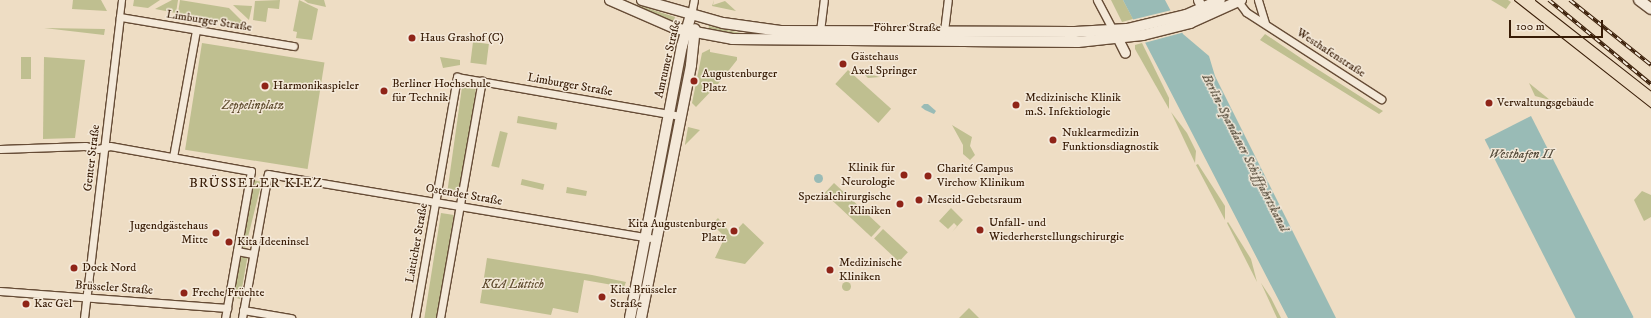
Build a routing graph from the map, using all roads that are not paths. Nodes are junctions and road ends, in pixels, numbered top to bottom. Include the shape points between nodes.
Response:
1 (122, 0) edge
2 (610, 0) edge
3 (642, 0) edge
4 (694, 0) edge
5 (824, 0) edge
6 (948, 0) edge
7 (1097, 0) edge
8 (1220, 0) edge
9 (1258, 0) edge
10 (1639, 0) edge
11 (1239, 1) edge
12 (1202, 8) edge
13 (1651, 10) edge
14 (691, 15) junction
15 (120, 17) junction
16 (1268, 26) junction
17 (196, 30) junction
18 (1113, 30) junction
19 (685, 31) junction
20 (820, 31) junction
21 (944, 31) junction
22 (696, 34) junction
23 (1128, 34) junction
24 (1119, 40) junction
25 (294, 46) dead end
26 (1126, 53) dead end
27 (456, 77) joint
28 (482, 81) junction
29 (1381, 99) dead end
30 (668, 114) junction
31 (680, 116) junction
32 (105, 148) junction
33 (0, 149) edge
34 (173, 157) junction
35 (435, 202) junction
36 (460, 206) junction
37 (646, 237) junction
38 (656, 240) junction
39 (237, 251) junction
40 (253, 254) junction
41 (0, 291) edge
42 (86, 296) junction
43 (227, 308) junction
44 (243, 310) junction
45 (84, 318) edge
46 (225, 318) edge
47 (242, 318) edge
48 (291, 318) edge
49 (415, 318) edge
50 (440, 318) edge
51 (630, 318) edge
52 (641, 318) edge

1 - 15 street, Genter Straße
2 - 19 main road, Föhrer Straße
3 - 14 main road, Föhrer Straße
4 - 14 street
5 - 20 street
6 - 21 street
7 - 18 street
8 - 12 main road
9 - 16 street via 1261,16
10 - 13 main road
11 - 12 main road
11 - 16 street, Westhafenstraße via 1246,12
12 - 23 main road via 1188,19
14 - 19 main road, Amrumer Straße
14 - 20 main road, Föhrer Straße via 780,31
14 - 22 main road, Amrumer Straße
15 - 17 street, Limburger Straße
15 - 32 street, Genter Straße
16 - 29 street, Westhafenstraße
17 - 25 street, Limburger Straße
17 - 34 street
18 - 21 main road, Föhrer Straße
18 - 23 main road, Föhrer Straße
18 - 24 street
19 - 22 main road, Föhrer Straße
19 - 30 main road, Amrumer Straße
20 - 21 main road, Föhrer Straße
22 - 24 main road, Föhrer Straße via 761,40
22 - 31 main road, Amrumer Straße
23 - 24 main road, Föhrer Straße
24 - 26 street
27 - 28 street, Limburger Straße
27 - 35 street, Lütticher Straße
28 - 30 street, Limburger Straße
28 - 36 street
30 - 31 street, Limburger Straße
30 - 37 main road, Amrumer Straße
31 - 38 main road, Amrumer Straße
32 - 33 street
32 - 34 street
32 - 42 street, Genter Straße
34 - 39 street via 251,171
35 - 36 street, Ostender Straße
35 - 40 street, Ostender Straße via 268,174
35 - 49 street, Lütticher Straße
36 - 37 street, Ostender Straße
36 - 50 street
37 - 38 street, Ostender Straße
37 - 51 main road, Amrumer Straße
38 - 52 main road, Amrumer Straße
39 - 40 street
39 - 43 street
40 - 44 street
41 - 42 street, Brüsseler Straße
42 - 43 street, Brüsseler Straße
42 - 45 street, Genter Straße
43 - 46 street
44 - 47 street
44 - 48 street

